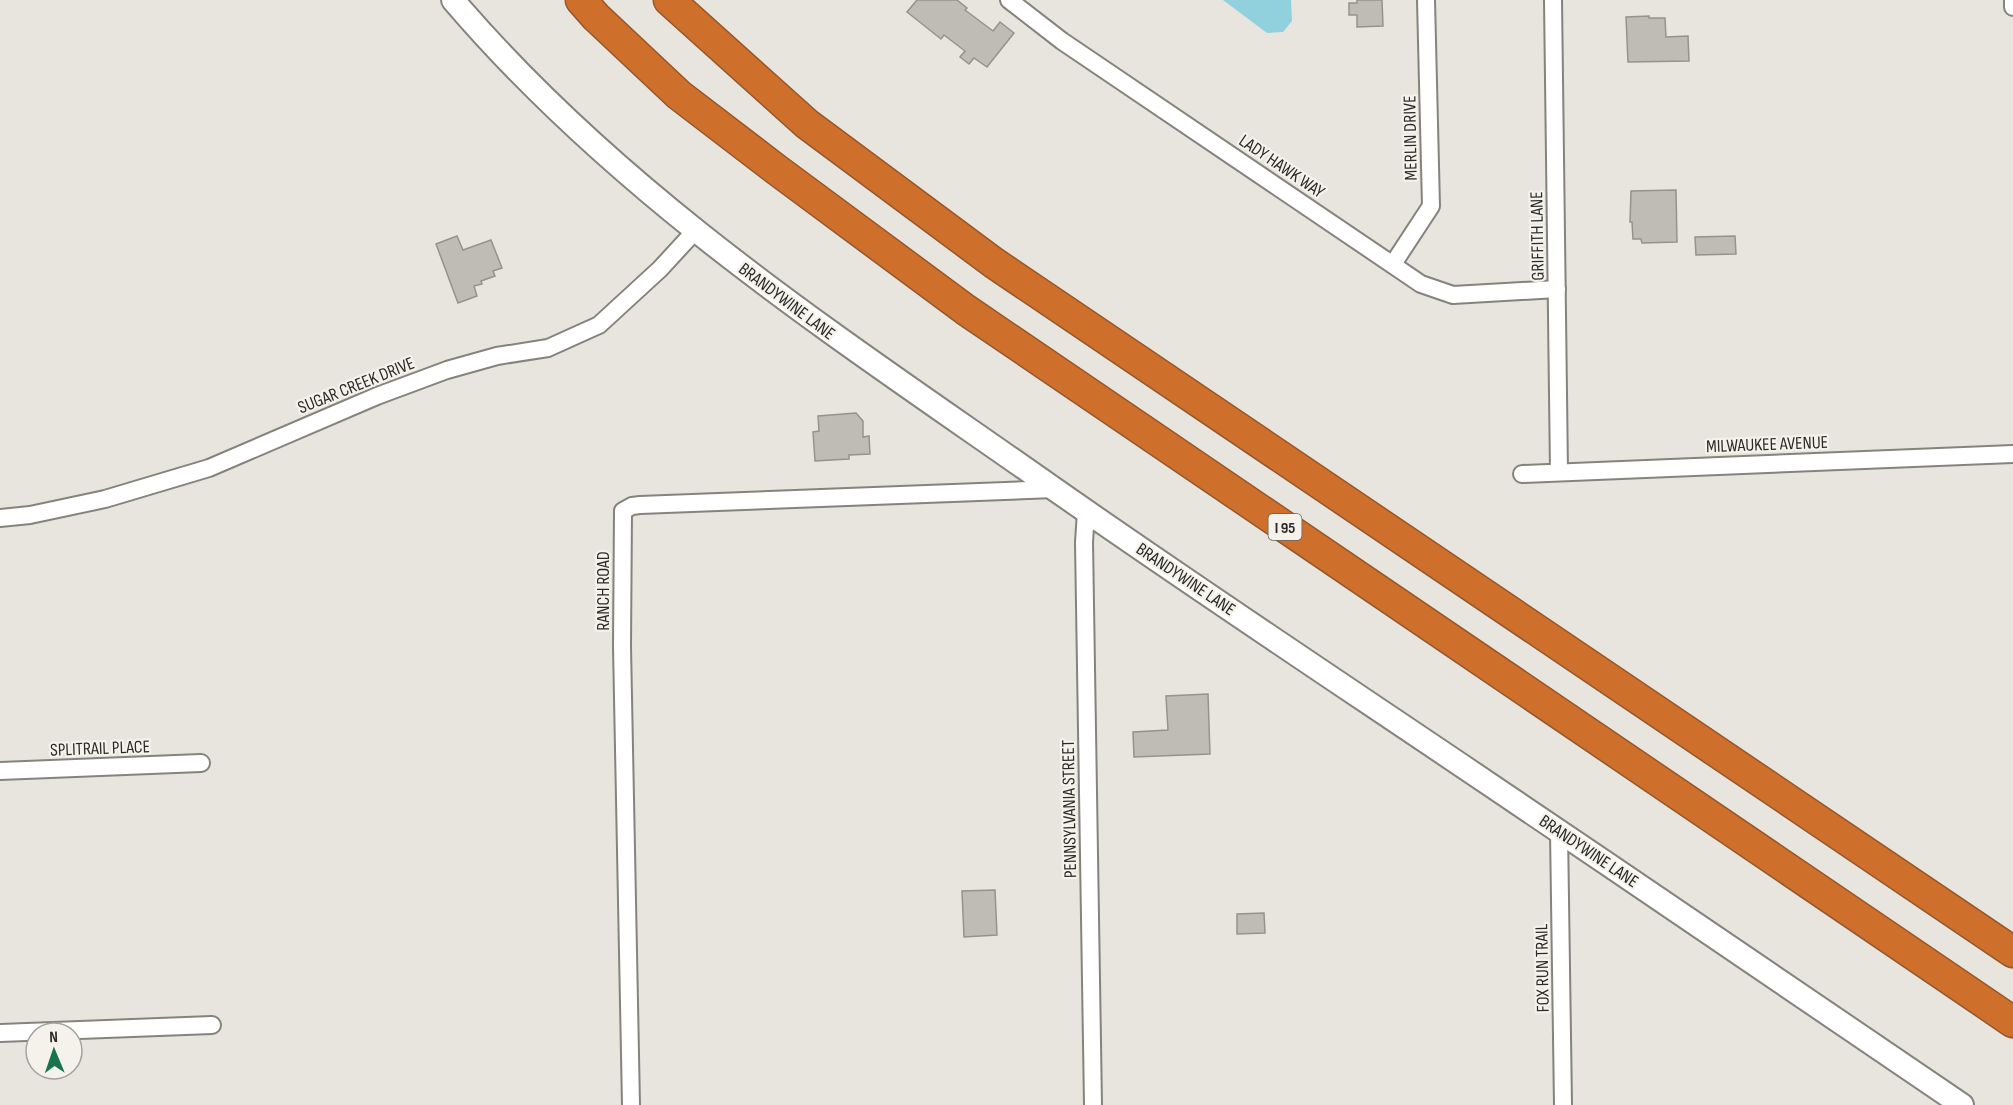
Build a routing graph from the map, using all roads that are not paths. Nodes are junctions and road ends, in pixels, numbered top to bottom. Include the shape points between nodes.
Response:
1 (453, 0) edge
2 (581, 0) edge
3 (669, 0) edge
4 (1009, 0) edge
5 (1426, 0) edge
6 (1553, 0) edge
7 (2013, 0) edge
8 (2013, 8) edge
9 (694, 231) junction
10 (1393, 264) junction
11 (1557, 289) junction
12 (2013, 454) edge
13 (1559, 472) junction
14 (1522, 474) dead end
15 (1054, 489) junction
16 (1086, 512) junction
17 (0, 518) edge
18 (201, 763) dead end
19 (0, 771) edge
20 (1559, 831) junction
21 (2013, 952) edge
22 (2013, 1022) edge
23 (212, 1025) dead end
24 (0, 1033) edge
25 (631, 1105) edge
26 (1093, 1105) edge
27 (1563, 1105) edge
28 (1962, 1105) edge

1 - 9 street, BRANDYWINE LANE via 490,44 599,151
2 - 22 highway, I 95 via 679,95 966,310
3 - 21 highway via 807,124 994,263
4 - 10 street, LADY HAWK WAY via 1062,41
5 - 10 street, MERLIN DRIVE via 1431,206
6 - 11 street, GRIFFITH LANE
7 - 8 street
9 - 15 street, BRANDYWINE LANE via 844,343
9 - 17 street, SUGAR CREEK DRIVE via 660,269 599,325 548,348 496,356 447,370 209,468 105,499
10 - 11 street, LADY HAWK WAY via 1421,284 1453,295
11 - 13 street, GRIFFITH LANE
12 - 13 street, MILWAUKEE AVENUE
13 - 14 street, MILWAUKEE AVENUE
15 - 16 street, BRANDYWINE LANE
15 - 25 street, RANCH ROAD via 640,505 623,511
16 - 20 street, BRANDYWINE LANE
16 - 26 street, PENNSYLVANIA STREET
18 - 19 street, SPLITRAIL PLACE
20 - 27 street, FOX RUN TRAIL
20 - 28 street, BRANDYWINE LANE
23 - 24 street

